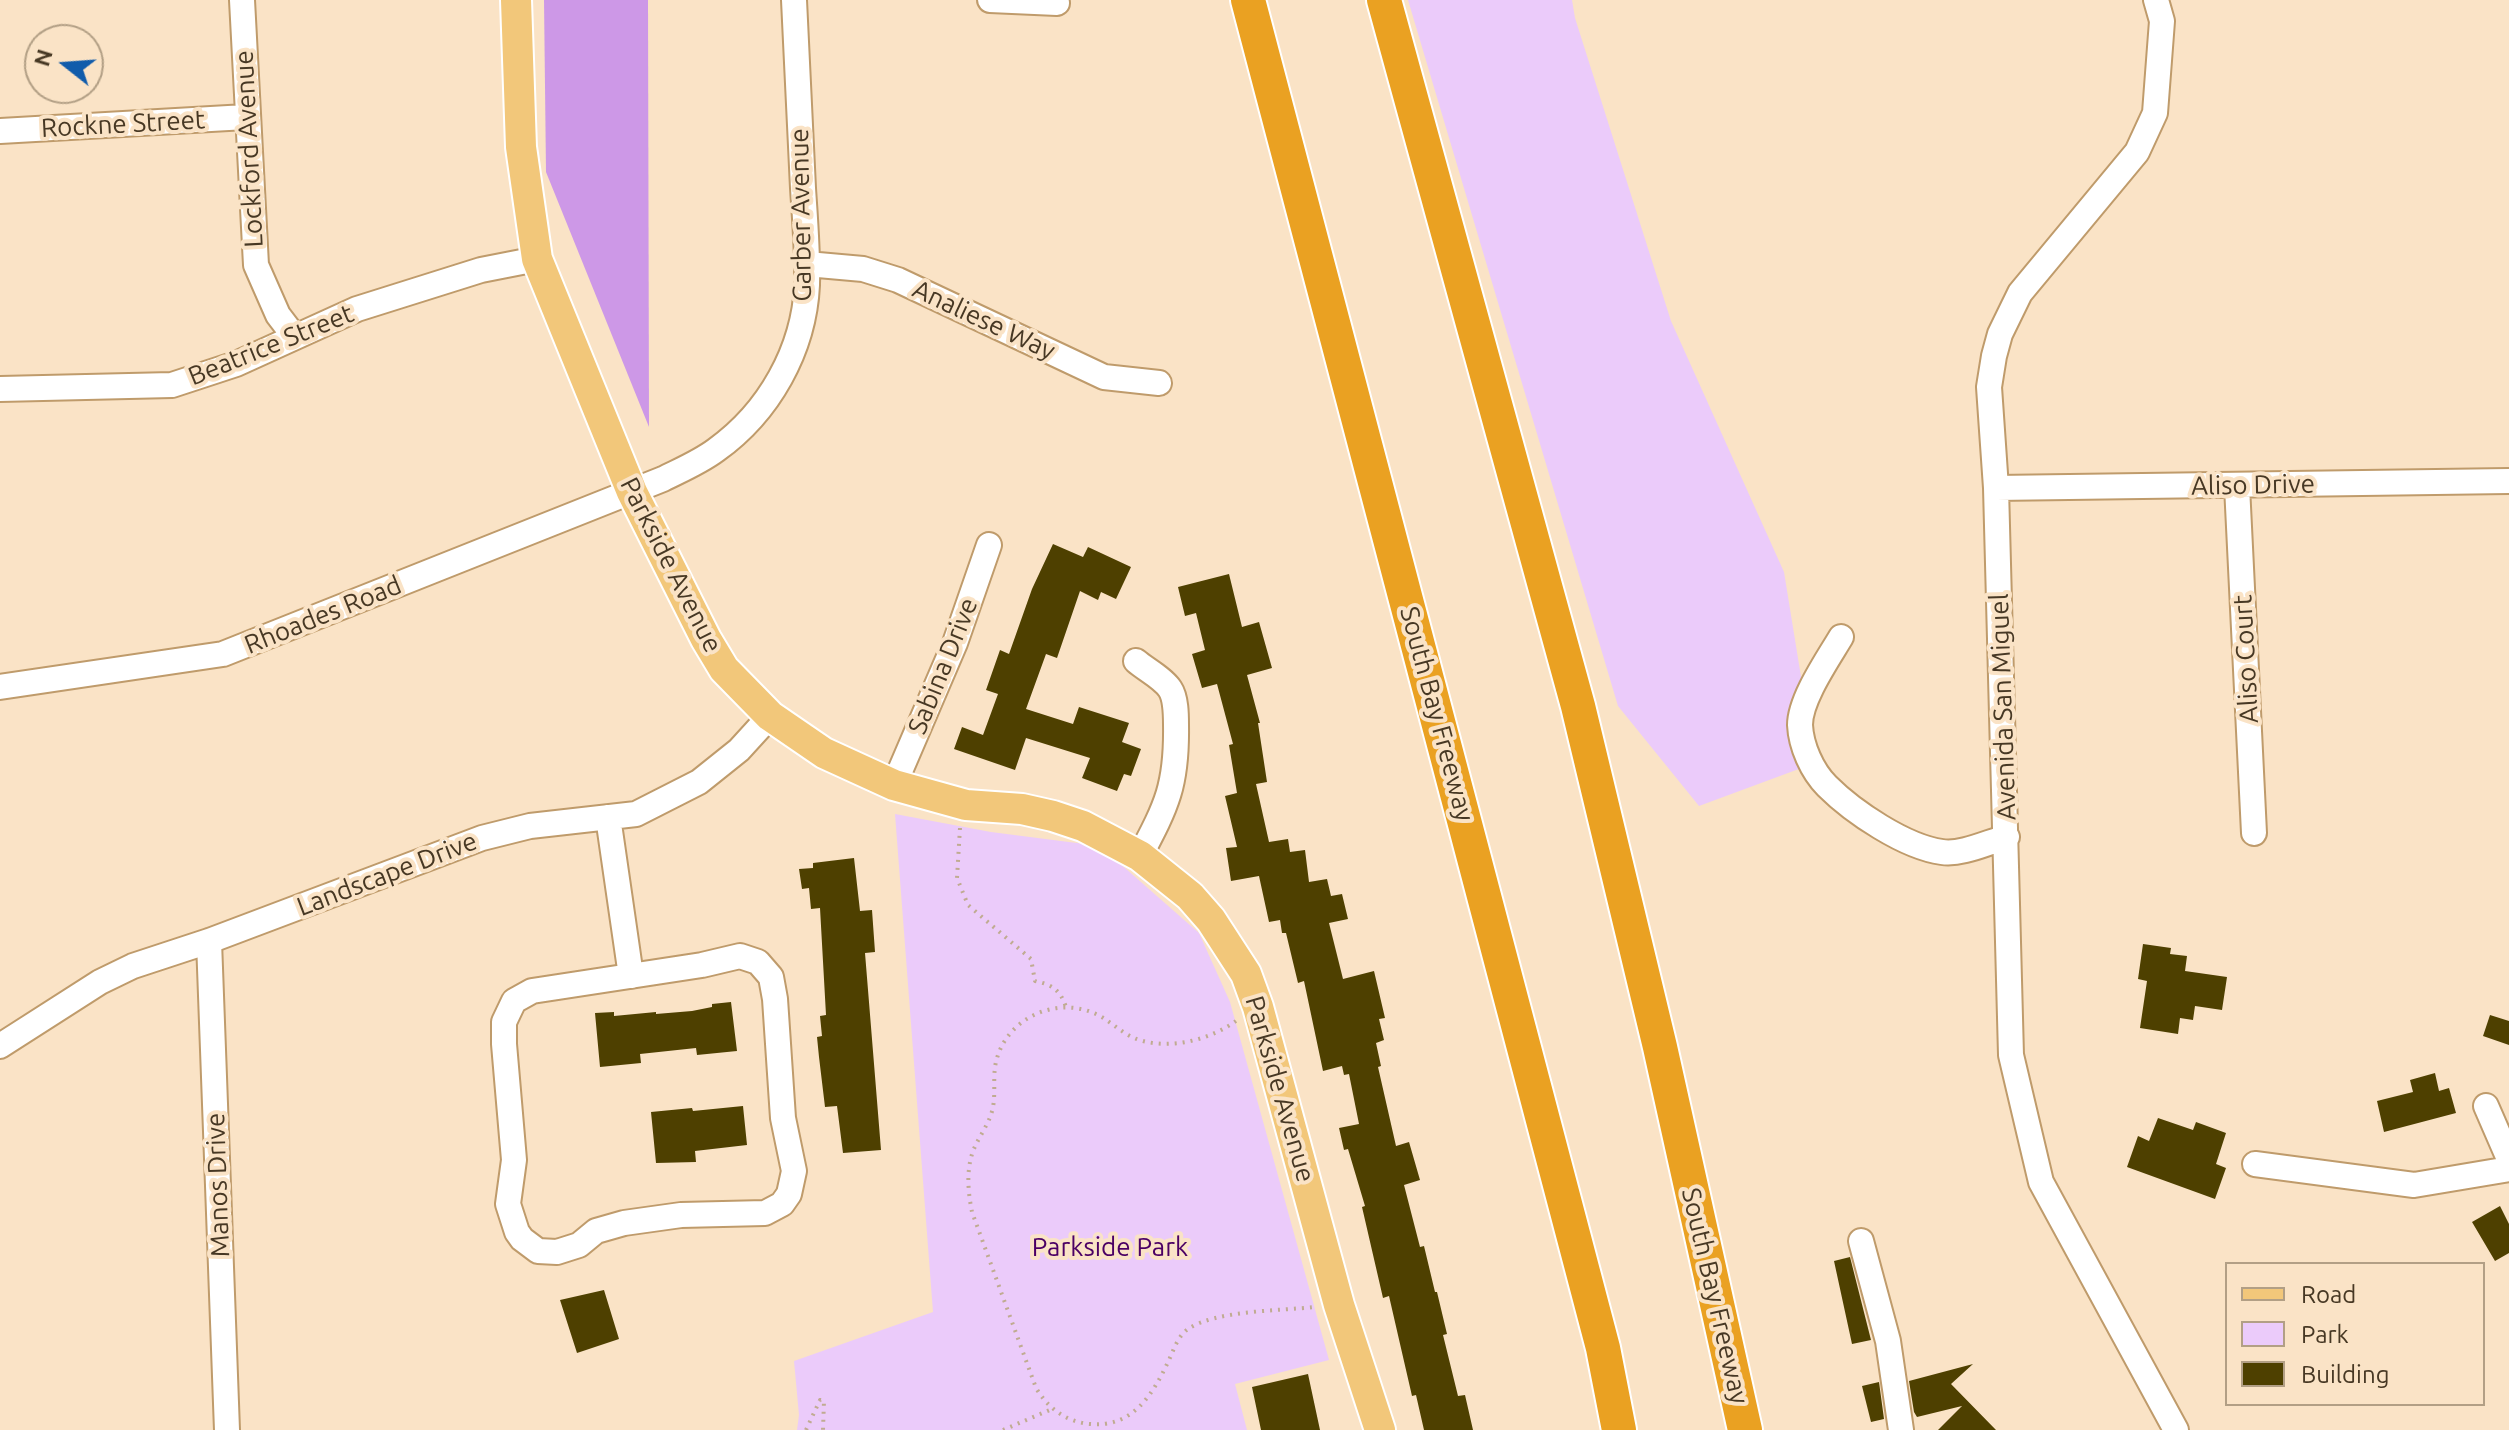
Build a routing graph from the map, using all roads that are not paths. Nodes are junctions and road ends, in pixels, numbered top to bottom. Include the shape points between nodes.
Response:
1 (242, 0) edge
2 (516, 0) edge
3 (794, 0) edge
4 (990, 0) edge
5 (1248, 0) edge
6 (1384, 0) edge
7 (2156, 0) edge
8 (1057, 3) dead end
9 (246, 117) junction
10 (0, 131) edge
11 (537, 259) junction
12 (807, 264) junction
13 (294, 336) junction
14 (1159, 383) dead end
15 (0, 389) edge
16 (2509, 481) edge
17 (2237, 486) junction
18 (1996, 488) junction
19 (632, 492) junction
20 (989, 545) dead end
21 (1841, 637) dead end
22 (1136, 661) dead end
23 (0, 687) edge
24 (770, 716) junction
25 (894, 785) junction
26 (608, 817) junction
27 (2254, 833) dead end
28 (2007, 837) junction
29 (1140, 856) junction
30 (209, 941) junction
31 (631, 976) junction
32 (0, 1046) edge
33 (2486, 1106) dead end
34 (2509, 1159) edge
35 (2255, 1164) dead end
36 (2509, 1169) edge
37 (1861, 1241) dead end
38 (227, 1430) edge
39 (1380, 1430) edge
40 (1619, 1430) edge
41 (1745, 1430) edge
42 (1901, 1430) edge
43 (2176, 1430) edge

1 - 9 street, Lockford Avenue
2 - 11 main road, Parkside Avenue via 521,147
3 - 12 street, Garber Avenue
4 - 8 street
5 - 40 highway, South Bay Freeway via 1595,1317
6 - 41 highway, South Bay Freeway via 1578,706
7 - 18 street, Avenida San Miguel via 2162,21 2155,113 2137,152 2020,293 2000,334 1989,387
9 - 10 street, Rockne Street
9 - 13 street, Lockford Avenue via 256,265 278,315
11 - 13 street, Beatrice Street via 481,270 357,309
11 - 19 main road, Parkside Avenue
12 - 14 street, Analiese Way via 863,269 898,280 1104,377
12 - 19 street, Garber Avenue via 799,332 769,397 715,451
13 - 15 street, Beatrice Street via 236,364 172,385
16 - 17 street, Aliso Drive
17 - 18 street, Aliso Drive
17 - 27 street, Aliso Court
18 - 28 street, Avenida San Miguel
19 - 23 street, Rhoades Road via 223,654
19 - 24 main road, Parkside Avenue via 718,659
20 - 25 street, Sabina Drive via 955,643
21 - 28 street via 1806,700 1800,722 1804,748 1825,785 1895,837 1920,847 1945,853
22 - 29 street via 1170,689 1177,759 1165,810
24 - 25 main road, Parkside Avenue via 824,753
24 - 26 street, Landscape Drive via 699,782 636,814
25 - 29 main road, Parkside Avenue via 966,805 1053,816
26 - 30 street, Landscape Drive via 494,834
26 - 31 street
28 - 43 street, Avenida San Miguel via 2011,1055 2041,1182
29 - 39 main road, Parkside Avenue via 1211,920 1246,974 1339,1305
30 - 32 street, Landscape Drive via 100,982
30 - 38 street, Manos Drive
31 - 31 street via 532,991 514,1001 504,1022 514,1160 508,1204 517,1232 538,1251 568,1250 596,1231 624,1223 765,1213 782,1204 793,1182 771,977 758,962 740,956
33 - 34 street
35 - 36 street via 2414,1185
37 - 42 street via 1888,1341

